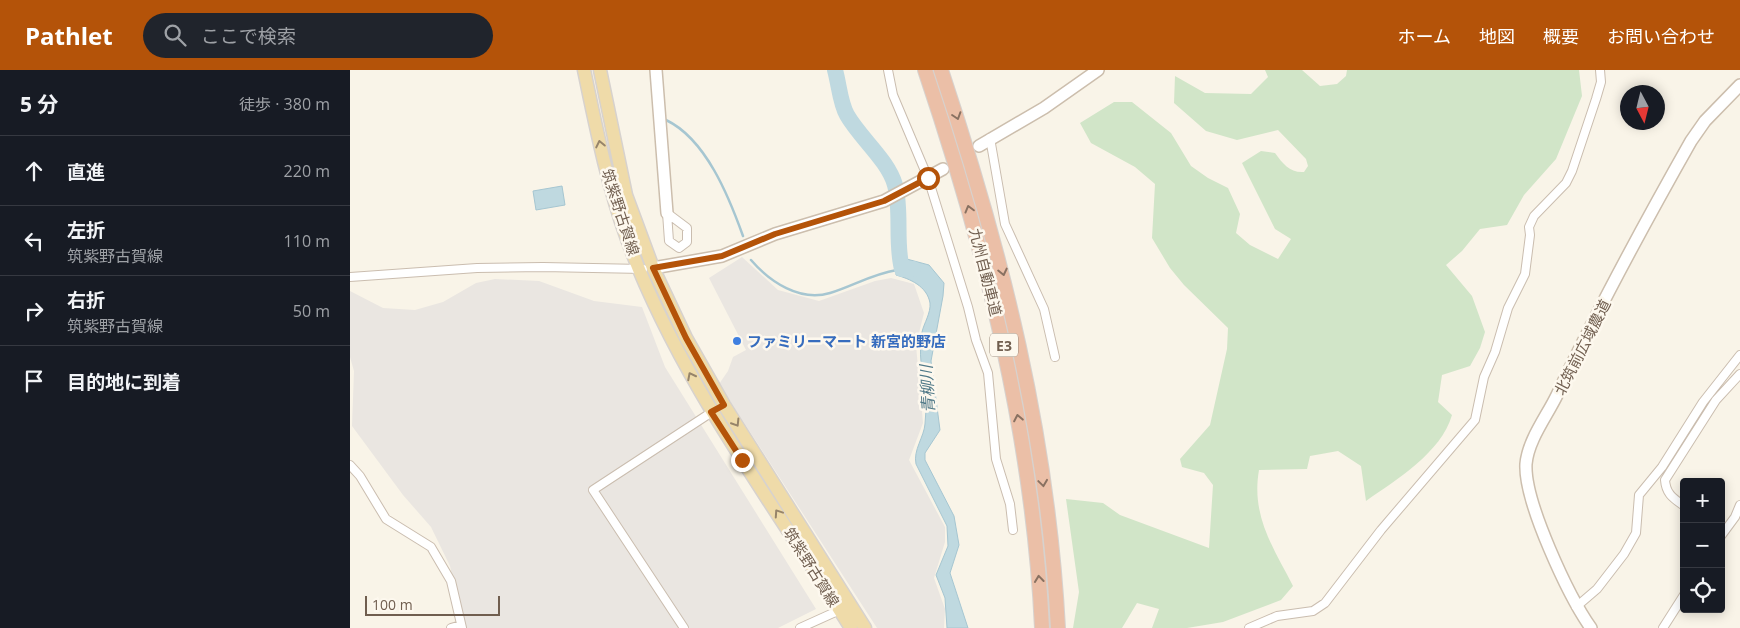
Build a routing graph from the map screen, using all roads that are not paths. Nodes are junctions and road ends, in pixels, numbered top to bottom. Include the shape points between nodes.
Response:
1 (584, 70) edge
2 (600, 70) edge
3 (656, 70) edge
4 (888, 70) edge
5 (925, 70) edge
6 (941, 70) edge
7 (1098, 70) edge
8 (1600, 70) edge
9 (1740, 85) edge
10 (990, 138) junction
11 (979, 146) dead end
12 (942, 169) dead end
13 (928, 178) junction
14 (667, 213) dead end
15 (646, 269) junction
16 (350, 277) edge
17 (1740, 355) edge
18 (1055, 357) dead end
19 (1740, 374) edge
20 (724, 405) junction
21 (711, 412) junction
22 (350, 465) edge
23 (1680, 503) edge
24 (1740, 505) edge
25 (1725, 529) edge
26 (1013, 530) dead end
27 (1680, 601) edge
28 (1576, 607) junction
29 (845, 608) junction
30 (461, 627) edge
31 (450, 628) edge
32 (684, 628) edge
33 (800, 628) edge
34 (851, 628) edge
35 (865, 628) edge
36 (1042, 628) edge
37 (1058, 628) edge
38 (1249, 628) edge
39 (1592, 628) edge
40 (1662, 628) edge

15 -> 1 main road, 筑紫野古賀線 via 613,196
2 - 15 main road, 筑紫野古賀線 via 626,195
3 - 14 street
4 - 13 street via 893,95
36 -> 5 highway, 九州自動車道 / E3 via 1032,513 1002,336 965,194
6 -> 37 highway, 九州自動車道 / E3 via 981,193 1017,333 1036,430
7 - 10 street via 1044,108
8 - 38 street via 1601,82 1572,171 1566,183 1534,216 1529,227 1525,274 1508,308 1484,377 1475,420 1381,530 1325,603 1313,611 1277,616
9 - 28 street, 北筑前広域農道 via 1705,121 1691,141 1582,343 1532,444 1526,464 1529,486 1542,528
10 - 11 street
10 - 18 street via 1005,224 1044,309
12 - 13 street
13 - 15 street via 884,201 775,234 722,256
13 - 26 street via 990,382 996,459 1010,504
15 - 16 street via 477,268
15 - 20 main road, 筑紫野古賀線
21 -> 15 main road, 筑紫野古賀線 via 679,351
17 - 28 street via 1703,402 1662,467 1639,495 1636,533 1624,554 1597,589
19 - 23 street via 1716,400 1666,480 1666,490
20 - 21 street
20 -> 29 main road, 筑紫野古賀線
29 -> 21 main road, 筑紫野古賀線
21 - 32 street via 593,490
22 - 30 street via 386,519 431,546 451,581
24 - 25 street
27 - 40 street
28 - 39 street, 北筑前広域農道
29 - 33 street
29 - 34 main road, 筑紫野古賀線
29 - 35 main road, 筑紫野古賀線
30 - 31 street

